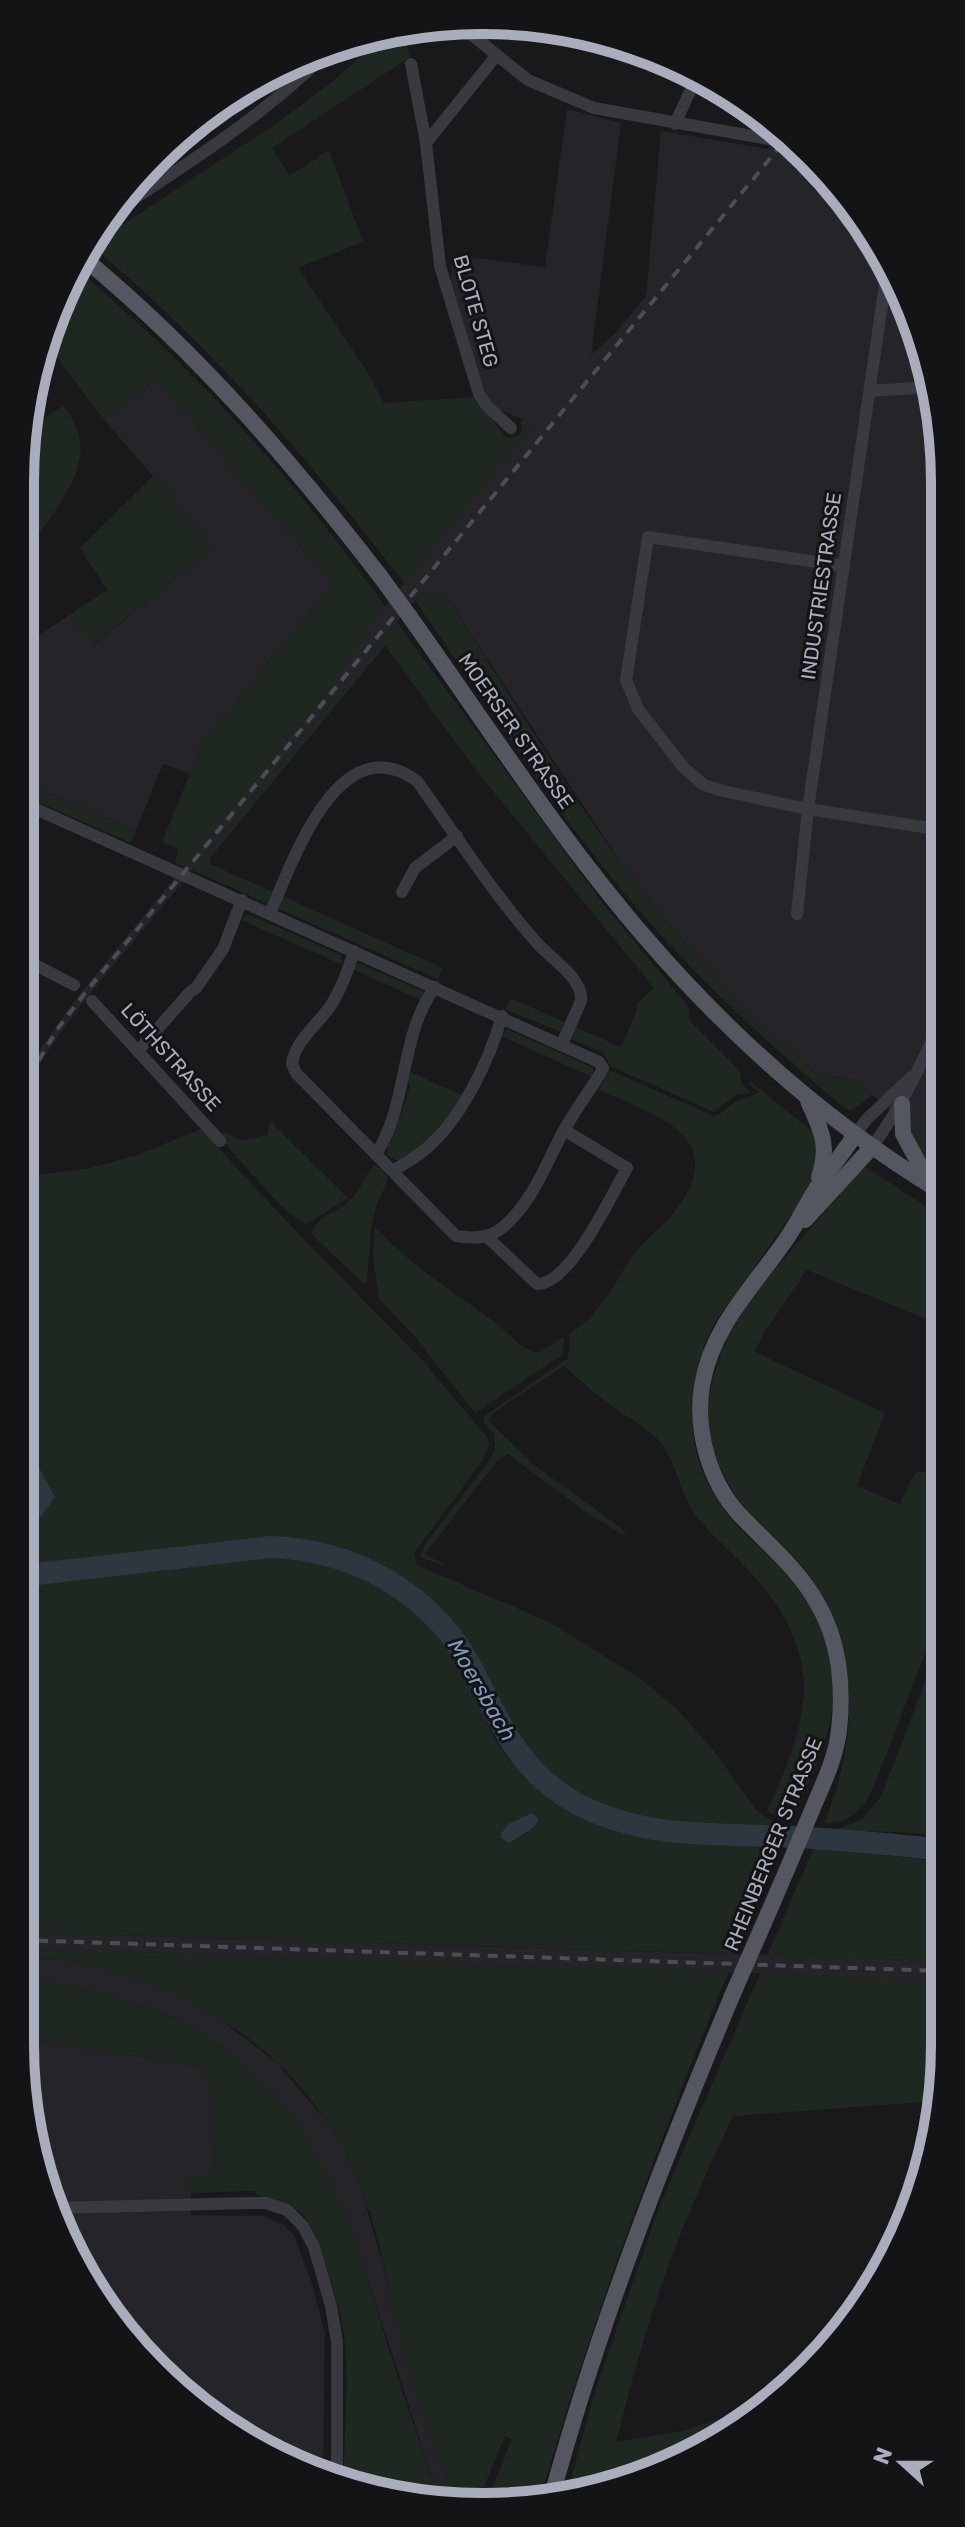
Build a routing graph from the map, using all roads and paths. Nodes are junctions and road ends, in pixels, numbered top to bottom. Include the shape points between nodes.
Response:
1 (471, 34) edge
2 (496, 56) junction
3 (411, 64) dead end
4 (311, 68) edge
5 (692, 86) edge
6 (675, 124) junction
7 (772, 140) edge
8 (426, 143) junction
9 (137, 197) edge
10 (91, 264) edge
11 (885, 284) edge
12 (920, 388) edge
13 (870, 391) junction
14 (511, 428) dead end
15 (844, 566) junction
16 (34, 808) edge
17 (808, 809) junction
18 (931, 828) edge
19 (457, 836) junction
20 (402, 892) dead end
21 (242, 900) junction
22 (270, 913) junction
23 (797, 914) dead end
24 (354, 951) junction
25 (34, 964) edge
26 (74, 985) dead end
27 (435, 987) junction
28 (92, 1001) dead end
29 (502, 1016) junction
30 (931, 1040) edge
31 (562, 1044) junction
32 (138, 1051) junction
33 (913, 1075) junction
34 (806, 1096) junction
35 (902, 1104) junction
36 (564, 1130) junction
37 (855, 1135) junction
38 (220, 1141) dead end
39 (872, 1147) junction
40 (376, 1154) junction
41 (393, 1171) junction
42 (931, 1179) edge
43 (931, 1185) edge
44 (815, 1191) junction
45 (486, 1236) junction
46 (787, 1239) junction
47 (65, 2208) edge
48 (337, 2469) edge
49 (555, 2487) edge

1 - 2 street
2 - 6 street via 528,80 594,108
2 - 8 street
3 - 8 street, BLOTE STEG
4 - 9 street via 230,135
5 - 6 street
6 - 7 street
8 - 14 street, BLOTE STEG via 443,276 479,394
10 - 34 main road, MOERSER STRASSE, bridge via 258,426 380,576 643,935 711,1008
11 - 13 street, INDUSTRIESTRASSE
12 - 13 street
13 - 15 street, INDUSTRIESTRASSE
15 - 17 street, INDUSTRIESTRASSE
15 - 17 street via 648,537 626,680 638,709 704,785
16 - 21 street
17 - 18 street
17 - 23 street, INDUSTRIESTRASSE
19 - 20 street via 415,868
19 - 22 street via 417,781 390,767 366,770 331,794 319,810
19 - 31 street via 582,994
21 - 22 street
21 - 32 street via 223,949 196,988
22 - 24 street
24 - 27 street
24 - 40 street via 340,991 298,1045 292,1064
25 - 26 street
27 - 29 street
27 - 40 street via 412,1037 394,1112
28 - 32 street, LÖTHSTRASSE
29 - 31 street
29 - 41 street via 456,1117 428,1148
30 - 33 street
31 - 36 street via 602,1065
32 - 38 street, LÖTHSTRASSE
33 - 35 street
33 - 37 street
34 - 37 main road, MOERSER STRASSE
34 - 44 main road via 825,1140
35 - 39 street
35 - 42 main road via 903,1134
36 - 45 street via 535,1189 503,1228
36 - 45 street via 627,1168 573,1258 559,1275 537,1284
37 - 39 main road, MOERSER STRASSE
37 - 44 main road, RHEINBERGER STRASSE
39 - 43 main road, MOERSER STRASSE
39 - 46 main road, RHEINBERGER STRASSE
40 - 41 street
41 - 45 street via 456,1236
44 - 46 main road, RHEINBERGER STRASSE
46 - 49 main road, RHEINBERGER STRASSE, bridge via 725,1322 707,1365 700,1407 705,1448 719,1486 737,1513 803,1581 831,1635 841,1690 839,1734 831,1766 665,2158 589,2369
47 - 48 street via 257,2203 278,2206 296,2217 314,2247 335,2324

